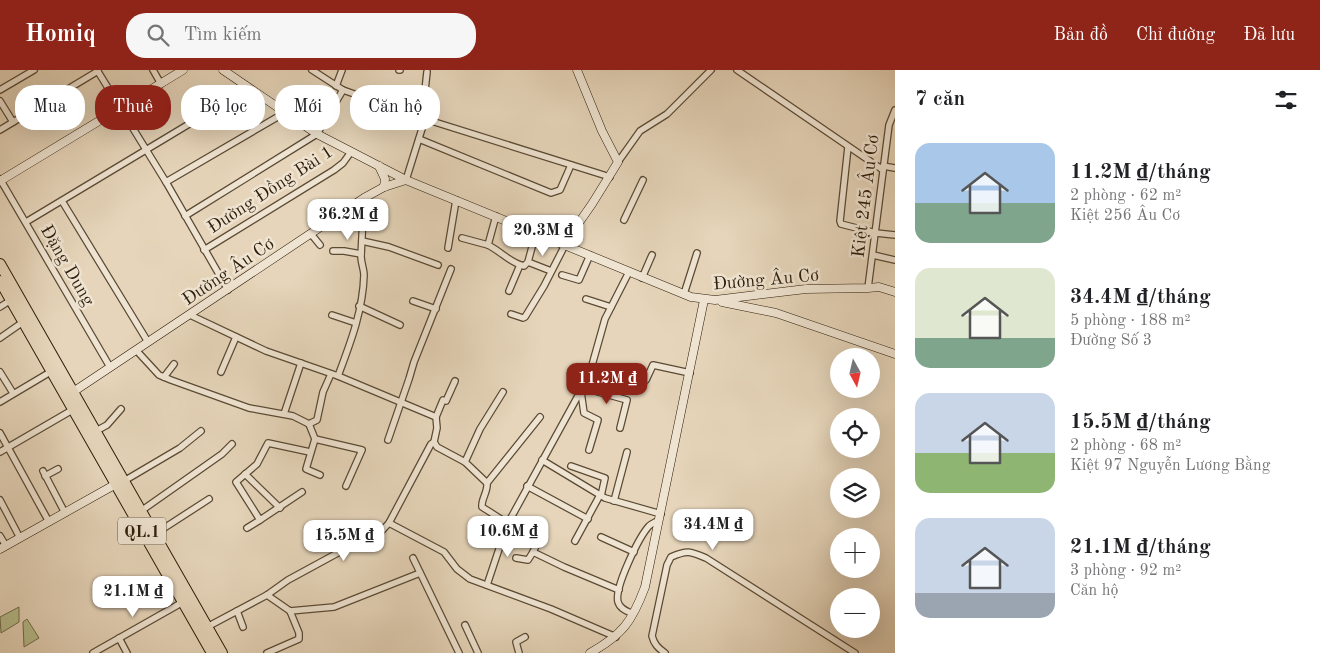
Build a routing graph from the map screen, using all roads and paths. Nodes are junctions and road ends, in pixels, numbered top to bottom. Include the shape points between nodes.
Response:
1 (34, 70) edge
2 (153, 70) edge
3 (183, 70) edge
4 (223, 70) edge
5 (312, 70) edge
6 (342, 70) edge
7 (577, 70) edge
8 (711, 70) edge
9 (737, 70) edge
10 (98, 71) edge
11 (427, 72) dead end
12 (161, 84) joint
13 (106, 85) edge
14 (245, 85) edge
15 (334, 85) edge
16 (336, 85) edge
17 (426, 85) edge
18 (340, 88) edge
19 (0, 90) edge
20 (343, 90) junction
21 (350, 93) edge
22 (0, 101) edge
23 (895, 110) edge
24 (275, 118) edge
25 (893, 118) edge
26 (13, 122) junction
27 (95, 123) edge
28 (440, 124) edge
29 (181, 129) edge
30 (0, 130) edge
31 (134, 130) edge
32 (311, 130) edge
33 (421, 130) edge
34 (317, 134) junction
35 (419, 139) junction
36 (848, 147) junction
37 (146, 150) junction
38 (351, 152) junction
39 (618, 162) junction
40 (571, 164) junction
41 (379, 166) junction
42 (883, 168) junction
43 (895, 168) edge
44 (610, 177) junction
45 (0, 180) edge
46 (406, 180) junction
47 (643, 180) dead end
48 (166, 182) junction
49 (384, 187) junction
50 (364, 198) junction
51 (456, 200) junction
52 (62, 201) junction
53 (185, 216) junction
54 (496, 216) junction
55 (624, 220) dead end
56 (26, 222) junction
57 (536, 232) junction
58 (876, 233) junction
59 (311, 234) junction
60 (895, 234) edge
61 (462, 238) dead end
62 (362, 242) junction
63 (565, 244) junction
64 (320, 245) dead end
65 (488, 245) junction
66 (448, 248) dead end
67 (204, 250) junction
68 (333, 251) dead end
69 (697, 253) dead end
70 (361, 254) junction
71 (652, 254) dead end
72 (590, 255) junction
73 (873, 255) junction
74 (895, 260) edge
75 (528, 262) junction
76 (0, 264) edge
77 (438, 265) dead end
78 (520, 265) junction
79 (451, 269) dead end
80 (551, 271) junction
81 (629, 272) junction
82 (562, 275) dead end
83 (642, 278) junction
84 (0, 281) edge
85 (868, 288) junction
86 (228, 290) junction
87 (509, 291) dead end
88 (895, 292) edge
89 (684, 294) junction
90 (586, 299) dead end
91 (11, 300) junction
92 (704, 300) junction
93 (715, 300) junction
94 (413, 301) dead end
95 (359, 306) junction
96 (0, 307) edge
97 (611, 307) junction
98 (436, 309) junction
99 (511, 314) dead end
100 (190, 315) junction
101 (332, 315) dead end
102 (23, 322) junction
103 (356, 323) junction
104 (400, 325) dead end
105 (236, 337) junction
106 (0, 338) edge
107 (148, 342) junction
108 (136, 350) junction
109 (895, 354) edge
110 (301, 363) junction
111 (174, 364) dead end
112 (110, 367) junction
113 (52, 371) junction
114 (0, 372) edge
115 (221, 372) dead end
116 (690, 373) junction
117 (335, 375) junction
118 (164, 377) junction
119 (631, 377) dead end
120 (455, 381) dead end
121 (582, 390) junction
122 (503, 392) dead end
123 (13, 393) junction
124 (70, 394) junction
125 (0, 402) edge
126 (401, 403) junction
127 (74, 409) junction
128 (121, 409) dead end
129 (284, 414) junction
130 (436, 417) junction
131 (540, 417) dead end
132 (308, 424) junction
133 (620, 428) dead end
134 (96, 431) junction
135 (201, 431) dead end
136 (0, 433) edge
137 (315, 439) junction
138 (388, 440) dead end
139 (434, 442) junction
140 (232, 444) dead end
141 (8, 447) junction
142 (589, 450) dead end
143 (0, 452) edge
144 (310, 452) junction
145 (627, 452) dead end
146 (542, 460) junction
147 (465, 462) junction
148 (571, 466) dead end
149 (58, 469) dead end
150 (245, 474) junction
151 (320, 475) dead end
152 (120, 482) junction
153 (487, 484) junction
154 (346, 486) dead end
155 (527, 486) junction
156 (302, 492) dead end
157 (600, 496) junction
158 (209, 499) dead end
159 (0, 500) edge
160 (614, 500) junction
161 (280, 508) junction
162 (142, 511) junction
163 (65, 513) junction
164 (660, 517) junction
165 (588, 519) junction
166 (260, 520) junction
167 (49, 522) junction
168 (389, 523) junction
169 (507, 526) junction
170 (247, 528) dead end
171 (544, 529) dead end
172 (149, 531) junction
173 (0, 536) edge
174 (602, 537) dead end
175 (20, 538) junction
176 (575, 541) dead end
177 (3, 548) edge
178 (634, 552) junction
179 (535, 553) junction
180 (413, 558) dead end
181 (516, 558) dead end
182 (420, 572) junction
183 (487, 585) junction
184 (619, 590) junction
185 (267, 595) junction
186 (183, 602) junction
187 (237, 611) junction
188 (290, 611) junction
189 (633, 614) junction
190 (465, 625) dead end
191 (207, 627) junction
192 (243, 627) dead end
193 (525, 637) dead end
194 (616, 637) junction
195 (119, 638) junction
196 (93, 653) edge
197 (127, 653) edge
198 (212, 653) edge
199 (222, 653) edge
200 (268, 653) edge
201 (459, 653) edge
202 (478, 653) edge
203 (520, 653) edge
204 (590, 653) edge
205 (665, 653) edge
206 (855, 653) edge

1 - 19 street
2 - 12 street
3 - 12 street
4 - 14 street
5 - 15 street
6 - 16 street
7 - 39 street
8 - 39 street via 667,114 640,132
9 - 36 street
10 - 13 street
10 - 26 street
11 - 17 street
18 - 20 street
20 - 21 street
20 - 34 street
22 - 26 street
23 - 25 street, Kiệt 245 Âu Cơ
24 - 48 street
25 - 42 street, Kiệt 245 Âu Cơ
26 - 30 street
27 - 45 street
28 - 40 street
29 - 37 street
31 - 37 street
32 - 34 street
33 - 35 street
34 - 38 street
34 - 53 street
35 - 40 street via 552,193 560,190
35 - 46 street
36 - 42 street
36 - 58 street via 840,221 846,226
37 - 48 street
37 - 52 street
38 - 41 street
38 - 67 street, Đường Đồng Bài 1 via 334,170
39 - 44 street
40 - 44 street
41 - 46 street
41 - 49 street via 385,179
42 - 43 street
42 - 58 street, Kiệt 245 Âu Cơ
44 - 63 street
45 - 56 street, Đặng Dung
46 - 49 street, Đường Âu Cơ
46 - 51 street, Đường Âu Cơ
47 - 55 street
48 - 53 street
49 - 50 street, Đường Âu Cơ
50 - 59 street, Đường Âu Cơ
50 - 62 street
51 - 54 street, Đường Âu Cơ
51 - 66 street
52 - 56 street
52 - 107 street
53 - 67 street
54 - 57 street, Đường Âu Cơ
54 - 65 street
56 - 112 street, Đặng Dung
57 - 63 street, Đường Âu Cơ
57 - 75 street
58 - 60 street
58 - 73 street, Kiệt 245 Âu Cơ
59 - 64 street
59 - 86 street, Đường Âu Cơ
61 - 65 street
62 - 70 street
62 - 77 street via 388,247
63 - 72 street, Đường Âu Cơ
63 - 80 street
65 - 78 street
67 - 86 street
68 - 70 street
69 - 89 street
70 - 95 street via 364,273
71 - 83 street
72 - 81 street, Đường Âu Cơ
72 - 82 street via 579,280
73 - 74 street
73 - 85 street, Kiệt 245 Âu Cơ
75 - 78 street
75 - 80 street
76 - 124 highway, QL.1
78 - 87 street
79 - 98 street
80 - 99 street via 524,318
81 - 83 street, Đường Âu Cơ
81 - 97 street
83 - 89 street, Đường Âu Cơ
84 - 91 highway, QL.1
85 - 88 street, Đường Âu Cơ via 879,287
85 - 93 street, Đường Âu Cơ via 806,289
86 - 100 street, Đường Âu Cơ
89 - 92 street, Đường Âu Cơ
90 - 97 street
91 - 96 street
91 - 102 highway, QL.1
92 - 93 street, Đường Âu Cơ
92 - 116 street
93 - 109 street via 776,313
94 - 98 street
95 - 103 street
95 - 104 street
97 - 121 street
98 - 126 street
100 - 105 street
100 - 107 street, Đường Âu Cơ
101 - 103 street
102 - 106 street
102 - 113 highway, QL.1
103 - 117 street
105 - 110 street
105 - 115 street
107 - 108 street, Đường Âu Cơ
108 - 112 street, Đường Âu Cơ
108 - 118 street
110 - 117 street
110 - 129 street
111 - 118 street
112 - 124 street, Đường Âu Cơ
113 - 123 street
113 - 124 highway, QL.1
114 - 123 street
116 - 119 street via 653,365 646,380
116 - 164 street
117 - 126 street
117 - 132 street via 323,392 317,420
118 - 129 street via 250,408
120 - 130 street
121 - 133 street via 627,400
121 - 142 street via 584,414 598,420
121 - 146 street
122 - 147 street via 480,429
123 - 125 street
124 - 127 highway, QL.1
124 - 134 highway, QL.1
126 - 130 street
126 - 138 street
127 - 141 street
127 - 152 highway, QL.1
128 - 134 street via 107,425
129 - 132 street
130 - 139 street
131 - 153 street
132 - 137 street
134 - 152 highway, QL.1
135 - 152 street via 180,448
136 - 141 street
137 - 144 street
137 - 154 street via 362,450
139 - 147 street via 437,447
139 - 168 street
140 - 162 street
141 - 143 street
141 - 167 street
144 - 150 street via 268,443 259,461
144 - 151 street via 306,469
145 - 160 street
146 - 155 street
146 - 157 street
147 - 153 street
148 - 157 street via 605,478
149 - 163 street via 44,473
150 - 161 street
150 - 166 street via 236,484
152 - 162 highway, QL.1
152 - 163 street
152 - 172 highway, QL.1
153 - 169 street via 482,507
155 - 165 street
155 - 169 street
156 - 161 street
157 - 160 street
157 - 165 street
158 - 172 street
159 - 175 street
160 - 164 street
161 - 166 street
162 - 172 highway, QL.1
163 - 167 street
164 - 178 street via 650,525
164 - 189 street via 645,587
165 - 176 street
166 - 170 street
167 - 175 street
168 - 183 street via 444,552 470,579
168 - 185 street via 366,543 345,549
169 - 183 street
171 - 179 street
172 - 186 highway, QL.1
172 - 191 highway, QL.1
173 - 177 street
174 - 178 street
175 - 177 street
178 - 184 street
179 - 181 street via 528,560
179 - 184 street
180 - 182 street
182 - 188 street via 334,607
182 - 201 street
183 - 194 street via 552,608
184 - 189 street via 617,601 620,607
185 - 187 street
185 - 188 street
186 - 195 street
186 - 198 highway, QL.1
187 - 191 street
187 - 192 street
188 - 200 street via 300,638
189 - 194 street
190 - 202 street
191 - 199 highway, QL.1
193 - 203 street via 516,642
194 - 204 street
195 - 196 street
195 - 197 street
205 - 206 street via 653,642 652,636 667,565 671,557 690,551

